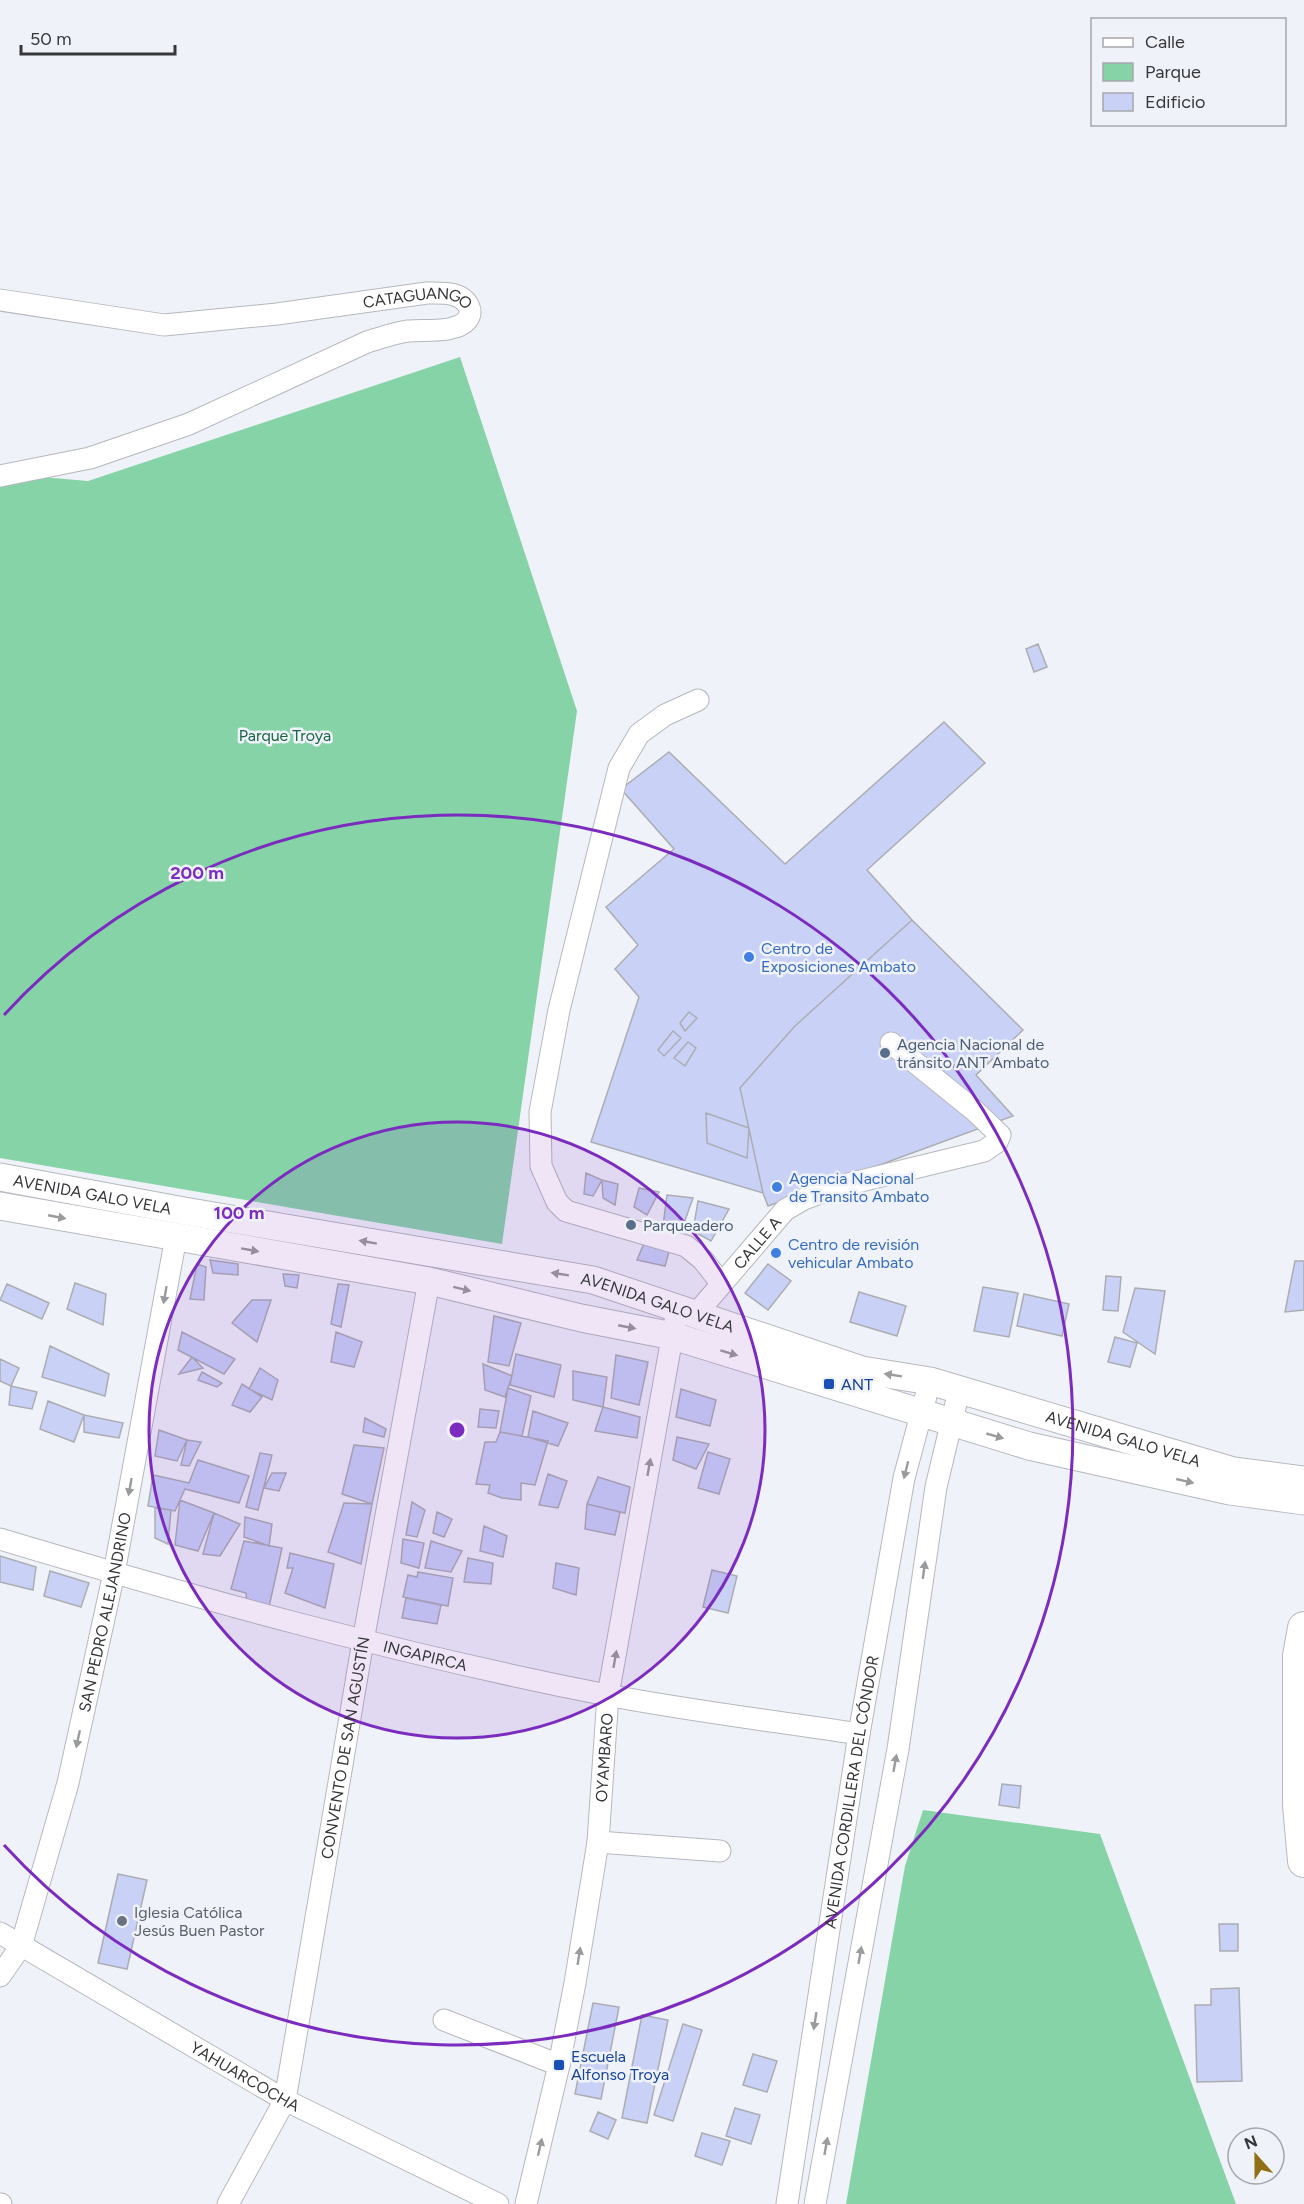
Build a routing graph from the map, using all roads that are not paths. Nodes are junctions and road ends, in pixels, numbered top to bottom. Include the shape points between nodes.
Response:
1 (0, 300) edge
2 (0, 476) edge
3 (698, 700) dead end
4 (891, 1043) dead end
5 (0, 1177) edge
6 (0, 1206) edge
7 (176, 1237) junction
8 (429, 1281) junction
9 (721, 1283) junction
10 (687, 1312) junction
11 (673, 1336) junction
12 (930, 1381) junction
13 (959, 1391) junction
14 (921, 1414) junction
15 (951, 1424) junction
16 (1299, 1491) edge
17 (0, 1539) edge
18 (114, 1574) junction
19 (1304, 1628) edge
20 (363, 1641) junction
21 (608, 1695) junction
22 (859, 1734) junction
23 (598, 1842) junction
24 (720, 1851) dead end
25 (1304, 1861) edge
26 (0, 1933) edge
27 (21, 1946) junction
28 (0, 1976) edge
29 (444, 2020) dead end
30 (559, 2065) junction
31 (285, 2100) junction
32 (228, 2204) edge
33 (498, 2204) edge
34 (526, 2204) edge
35 (786, 2204) edge
36 (815, 2204) edge

1 - 2 street, CATAGUANGO via 164,325 427,293 459,297 470,310 463,324 409,331 367,342 189,424 90,458
3 - 9 street via 665,715 639,734 619,768 559,1010 540,1113 541,1166 557,1202 566,1211 686,1246
4 - 9 street, CALLE A via 975,1111 1000,1135 997,1142 984,1151 836,1187 804,1199 785,1210
10 -> 5 main road, AVENIDA GALO VELA via 593,1280
6 -> 7 main road, AVENIDA GALO VELA
7 -> 8 main road, AVENIDA GALO VELA
7 -> 18 street, SAN PEDRO ALEJANDRINO
8 -> 11 main road, AVENIDA GALO VELA
8 - 20 street, CONVENTO DE SAN AGUSTÍN
9 - 10 street, CALLE A
10 - 11 street, OYAMBARO
12 -> 10 main road, AVENIDA GALO VELA via 862,1370
11 -> 14 main road, AVENIDA GALO VELA
21 -> 11 street, OYAMBARO
12 - 13 main road, AVENIDA GALO VELA
12 - 14 street, AVENIDA CORDILLERA DEL CÓNDOR
13 - 15 street
13 - 16 main road, AVENIDA GALO VELA
14 - 15 main road, AVENIDA GALO VELA
14 -> 22 street, AVENIDA CORDILLERA DEL CÓNDOR via 904,1478
15 -> 16 main road, AVENIDA GALO VELA via 1029,1446 1230,1491
36 -> 15 street via 898,1749 936,1487
17 - 18 street, INGAPIRCA
18 - 20 street, INGAPIRCA
18 -> 27 street, SAN PEDRO ALEJANDRINO via 68,1783
19 - 25 highway via 1299,1656 1299,1805
20 - 21 street, INGAPIRCA
20 - 31 street, CONVENTO DE SAN AGUSTÍN
21 - 22 street, INGAPIRCA
21 - 23 street, OYAMBARO
22 -> 35 street, AVENIDA CORDILLERA DEL CÓNDOR
23 - 24 street
30 -> 23 street, OYAMBARO
26 - 27 street, YAHUARCOCHA
27 - 28 street, SAN PEDRO ALEJANDRINO
27 - 31 street, YAHUARCOCHA
29 - 30 street
34 -> 30 street, OYAMBARO
31 - 32 street, CONVENTO DE SAN AGUSTÍN
31 - 33 street, YAHUARCOCHA

